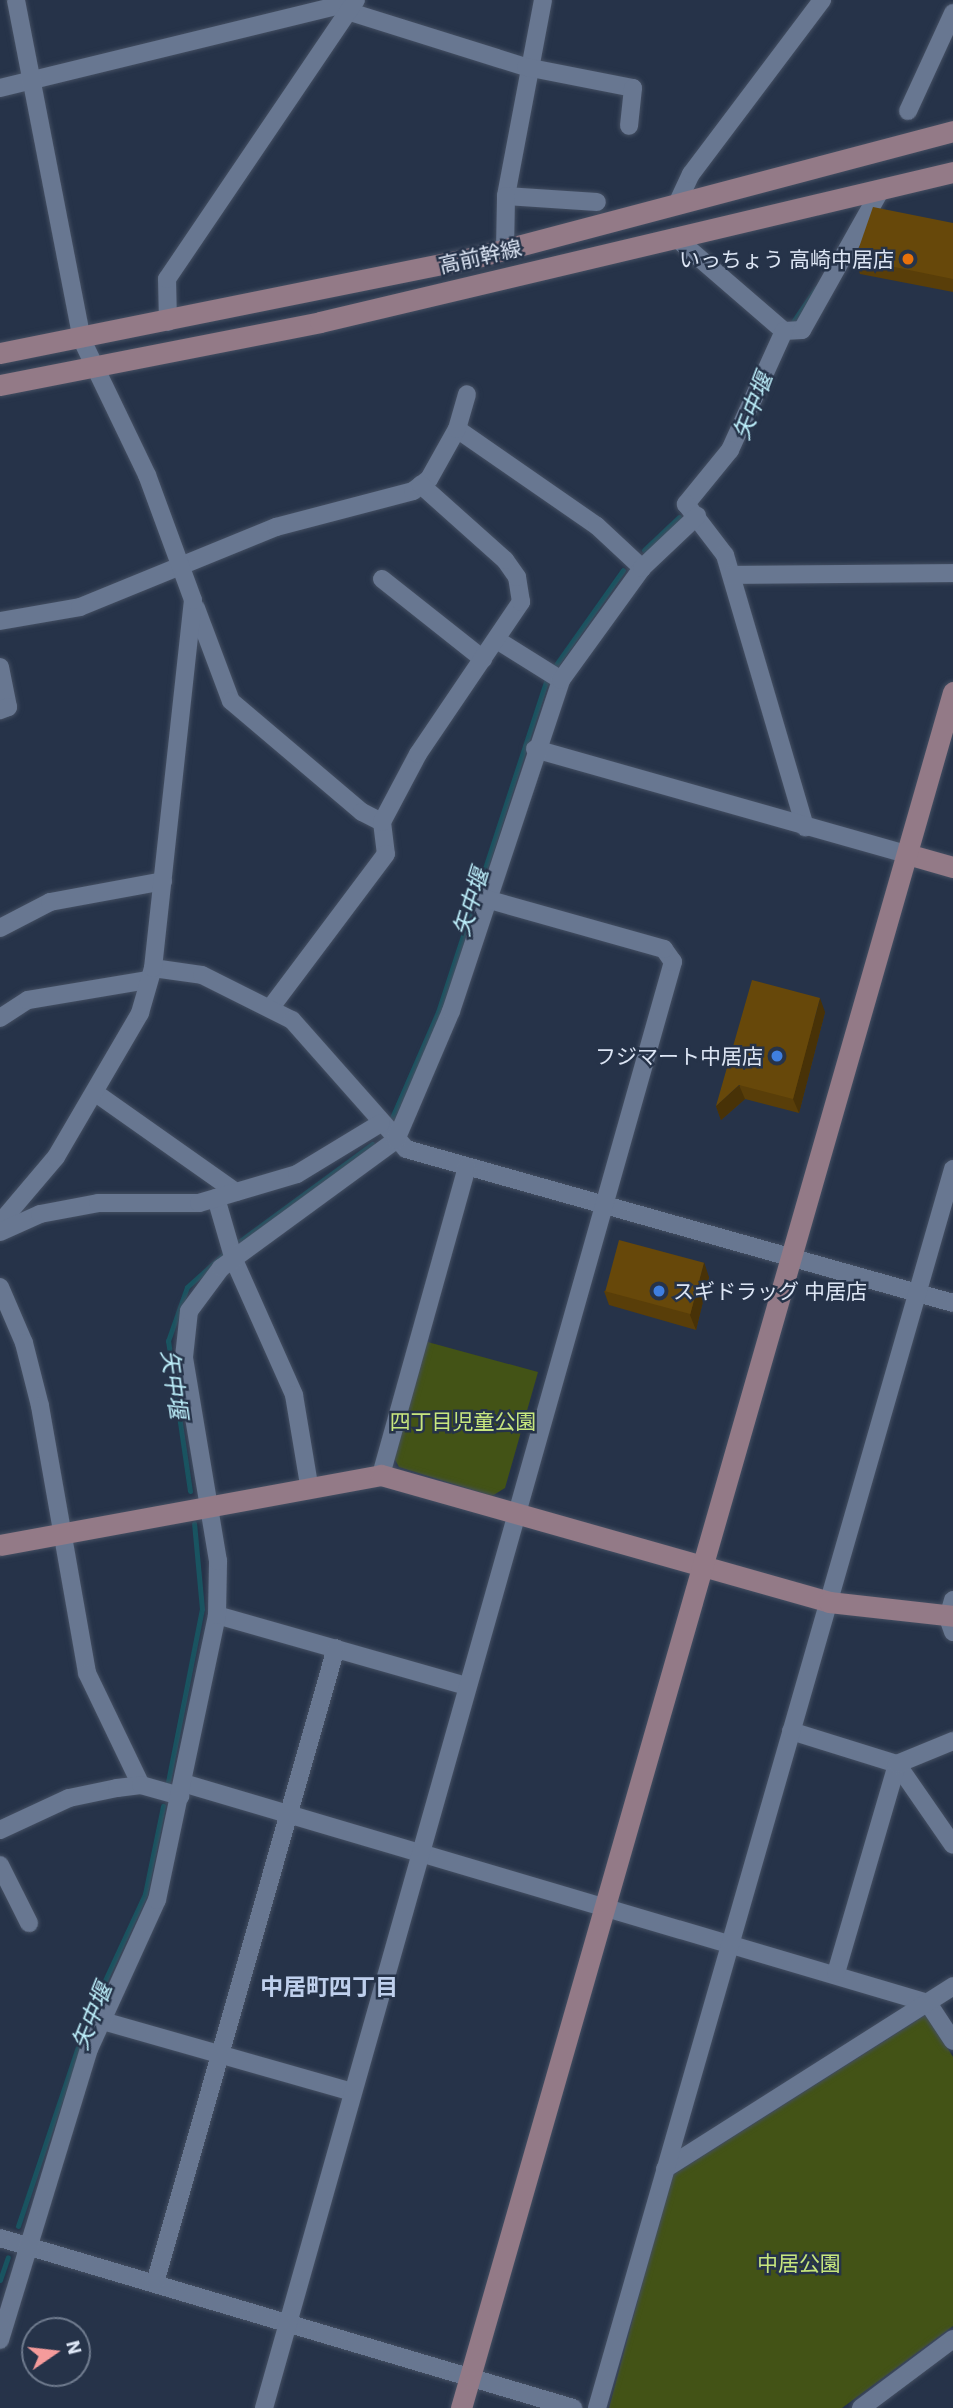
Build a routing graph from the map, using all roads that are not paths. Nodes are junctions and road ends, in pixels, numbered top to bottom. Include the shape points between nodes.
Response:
1 (16, 0) edge
2 (542, 0) edge
3 (822, 0) edge
4 (352, 5) edge
5 (953, 13) edge
6 (526, 67) junction
7 (31, 80) junction
8 (0, 88) edge
9 (908, 111) dead end
10 (629, 126) dead end
11 (953, 131) edge
12 (953, 172) edge
13 (881, 189) junction
14 (506, 196) junction
15 (597, 202) dead end
16 (676, 206) junction
17 (675, 237) junction
18 (505, 250) junction
19 (168, 322) junction
20 (784, 331) junction
21 (82, 340) junction
22 (0, 353) edge
23 (91, 365) junction
24 (0, 385) edge
25 (467, 394) dead end
26 (457, 429) junction
27 (421, 485) junction
28 (697, 516) junction
29 (182, 568) junction
30 (642, 568) junction
31 (953, 573) edge
32 (732, 575) junction
33 (382, 579) dead end
34 (193, 600) junction
35 (0, 621) edge
36 (497, 640) junction
37 (483, 659) junction
38 (0, 667) edge
39 (561, 680) junction
40 (953, 692) edge
41 (0, 710) edge
42 (535, 749) junction
43 (382, 822) junction
44 (805, 827) junction
45 (907, 854) junction
46 (953, 867) edge
47 (163, 881) junction
48 (486, 899) junction
49 (0, 928) edge
50 (151, 974) junction
51 (271, 1007) junction
52 (0, 1018) edge
53 (97, 1094) junction
54 (381, 1123) junction
55 (396, 1140) junction
56 (467, 1167) junction
57 (953, 1169) edge
58 (236, 1192) junction
59 (216, 1198) junction
60 (601, 1205) junction
61 (0, 1223) edge
62 (0, 1232) edge
63 (790, 1257) junction
64 (234, 1260) junction
65 (0, 1286) edge
66 (918, 1293) junction
67 (953, 1303) edge
68 (6, 1312) edge
69 (381, 1475) junction
70 (309, 1485) junction
71 (208, 1504) junction
72 (516, 1511) junction
73 (60, 1529) junction
74 (0, 1545) edge
75 (700, 1569) junction
76 (829, 1602) junction
77 (217, 1615) junction
78 (952, 1617) edge
79 (336, 1648) junction
80 (466, 1686) junction
81 (791, 1731) junction
82 (953, 1741) edge
83 (897, 1764) junction
84 (141, 1785) junction
85 (181, 1789) junction
86 (288, 1816) junction
87 (0, 1830) edge
88 (953, 1845) edge
89 (419, 1849) junction
90 (0, 1865) edge
91 (605, 1908) junction
92 (29, 1923) dead end
93 (728, 1943) junction
94 (836, 1973) junction
95 (953, 1986) edge
96 (928, 2003) junction
97 (103, 2021) junction
98 (953, 2041) edge
99 (220, 2056) junction
100 (352, 2092) junction
101 (665, 2169) junction
102 (0, 2238) edge
103 (30, 2247) junction
104 (155, 2283) junction
105 (289, 2321) junction
106 (953, 2339) edge
107 (0, 2340) edge
108 (470, 2375) junction
109 (264, 2408) edge
110 (461, 2408) edge
111 (573, 2408) edge
112 (597, 2408) edge
113 (861, 2408) edge

1 - 7 street
2 - 6 street
3 - 16 street via 691,174
4 - 6 street
4 - 7 street
4 - 19 street via 167,279
5 - 9 street
6 - 10 street via 634,88
6 - 14 street
7 - 8 street
7 - 21 street
11 - 16 street, 高前幹線
12 - 13 street, 高前幹線
13 - 17 street, 高前幹線
13 - 20 street via 808,322 802,330
14 - 15 street
14 - 18 street
16 - 18 street, 高前幹線
17 - 20 street
17 - 23 street, 高前幹線 via 320,321
18 - 19 street, 高前幹線
19 - 21 street, 高前幹線
20 - 28 street via 730,450 689,495 686,504
21 - 22 street, 高前幹線
21 - 23 street
23 - 24 street, 高前幹線
23 - 29 street via 147,475
25 - 26 street
26 - 27 street
26 - 30 street via 597,526
27 - 29 street via 389,502 275,527
27 - 36 street via 517,577 521,602
28 - 30 street
28 - 32 street
29 - 34 street
29 - 35 street via 80,607
30 - 39 street
31 - 32 street
32 - 44 street
33 - 37 street
34 - 43 street via 231,701 362,812
34 - 47 street
36 - 37 street
36 - 39 street
37 - 43 street via 418,754
38 - 41 street via 8,707
39 - 42 street
40 - 45 street
42 - 44 street
42 - 48 street
43 - 51 street via 386,854
44 - 45 street
45 - 46 street
45 - 63 street
47 - 49 street via 50,902
47 - 50 street
48 - 55 street via 451,1011
48 - 60 street via 671,955 672,970
50 - 51 street via 202,975
50 - 52 street via 29,1000
50 - 53 street via 141,1013
51 - 54 street via 292,1020
53 - 58 street
53 - 61 street
54 - 55 street
54 - 58 street via 319,1164
55 - 56 street
55 - 64 street
56 - 60 street
56 - 69 street
57 - 66 street
58 - 59 street
59 - 62 street via 98,1203 40,1214
59 - 64 street
60 - 63 street
60 - 72 street
63 - 66 street
63 - 75 street
64 - 70 street via 294,1395
64 - 71 street via 201,1290 183,1330
65 - 68 street
66 - 67 street
66 - 76 street
68 - 73 street via 40,1406
69 - 70 street
69 - 72 street
70 - 71 street
71 - 73 street
71 - 77 street via 218,1561
72 - 75 street
72 - 80 street
73 - 74 street
73 - 84 street via 87,1673
75 - 76 street
75 - 91 street
76 - 78 street
76 - 81 street
77 - 79 street
77 - 85 street
79 - 80 street
79 - 86 street
80 - 89 street
81 - 83 street
81 - 93 street
82 - 83 street
83 - 88 street
83 - 94 street
84 - 85 street
84 - 87 street via 69,1798
85 - 86 street
85 - 97 street via 157,1900
86 - 89 street
86 - 99 street
89 - 91 street
89 - 100 street
90 - 92 street
91 - 93 street
91 - 108 street
93 - 94 street
93 - 101 street
94 - 96 street
95 - 96 street
96 - 98 street
96 - 101 street
97 - 99 street
97 - 103 street
99 - 100 street
99 - 104 street
100 - 105 street
101 - 112 street
102 - 103 street
103 - 104 street
103 - 107 street
104 - 105 street
105 - 108 street
105 - 109 street
106 - 113 street
108 - 110 street
108 - 111 street

